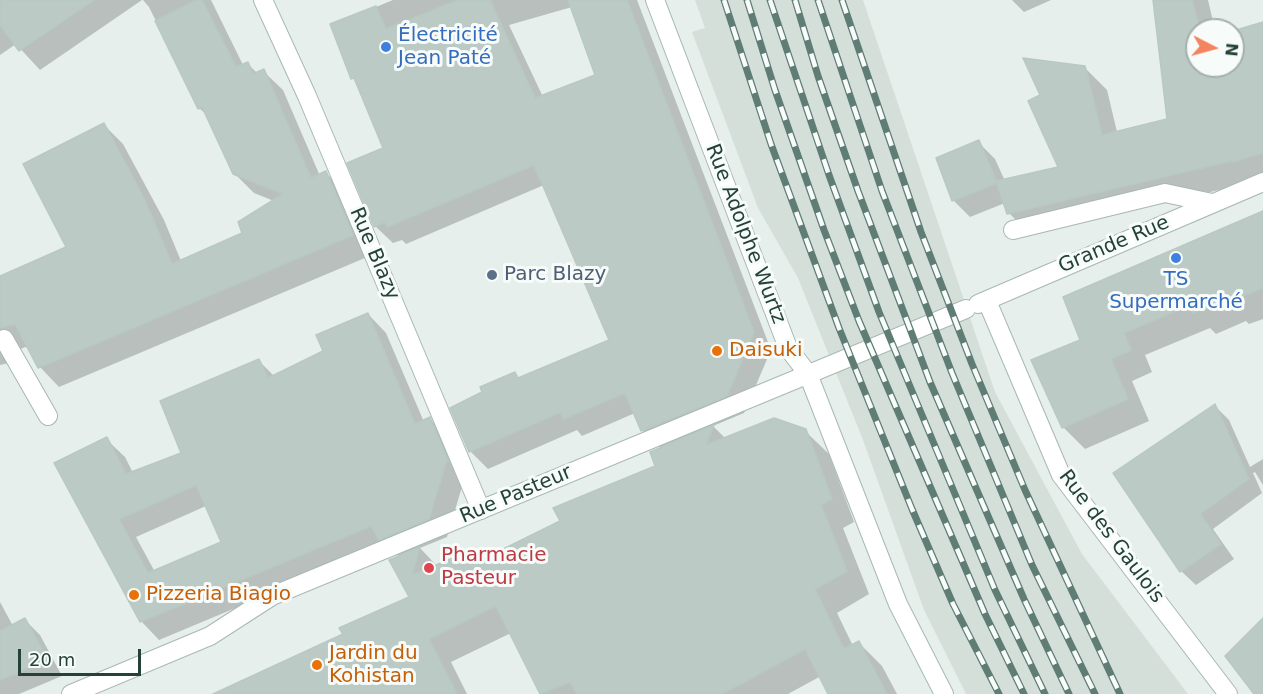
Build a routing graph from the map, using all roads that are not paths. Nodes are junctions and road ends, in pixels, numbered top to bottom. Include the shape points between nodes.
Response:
1 (263, 0) edge
2 (655, 0) edge
3 (1263, 182) edge
4 (1212, 203) junction
5 (1013, 230) dead end
6 (987, 301) junction
7 (966, 309) joint
8 (4, 339) dead end
9 (808, 374) junction
10 (48, 416) dead end
11 (481, 510) junction
12 (71, 694) edge
13 (944, 694) edge
14 (1228, 694) edge

1 - 11 street, Rue Blazy
2 - 9 street, Rue Adolphe Wurtz via 788,348
3 - 4 street, Grande Rue
4 - 5 street via 1165,193
4 - 6 street, Grande Rue
6 - 7 street, Grande Rue
6 - 14 street, Rue des Gaulois via 1061,475
7 - 9 street, Rue Pasteur
8 - 10 street
9 - 11 street, Rue Pasteur
9 - 13 street, Rue Adolphe Wurtz via 898,603
11 - 12 street, Rue Pasteur via 272,596 210,636

